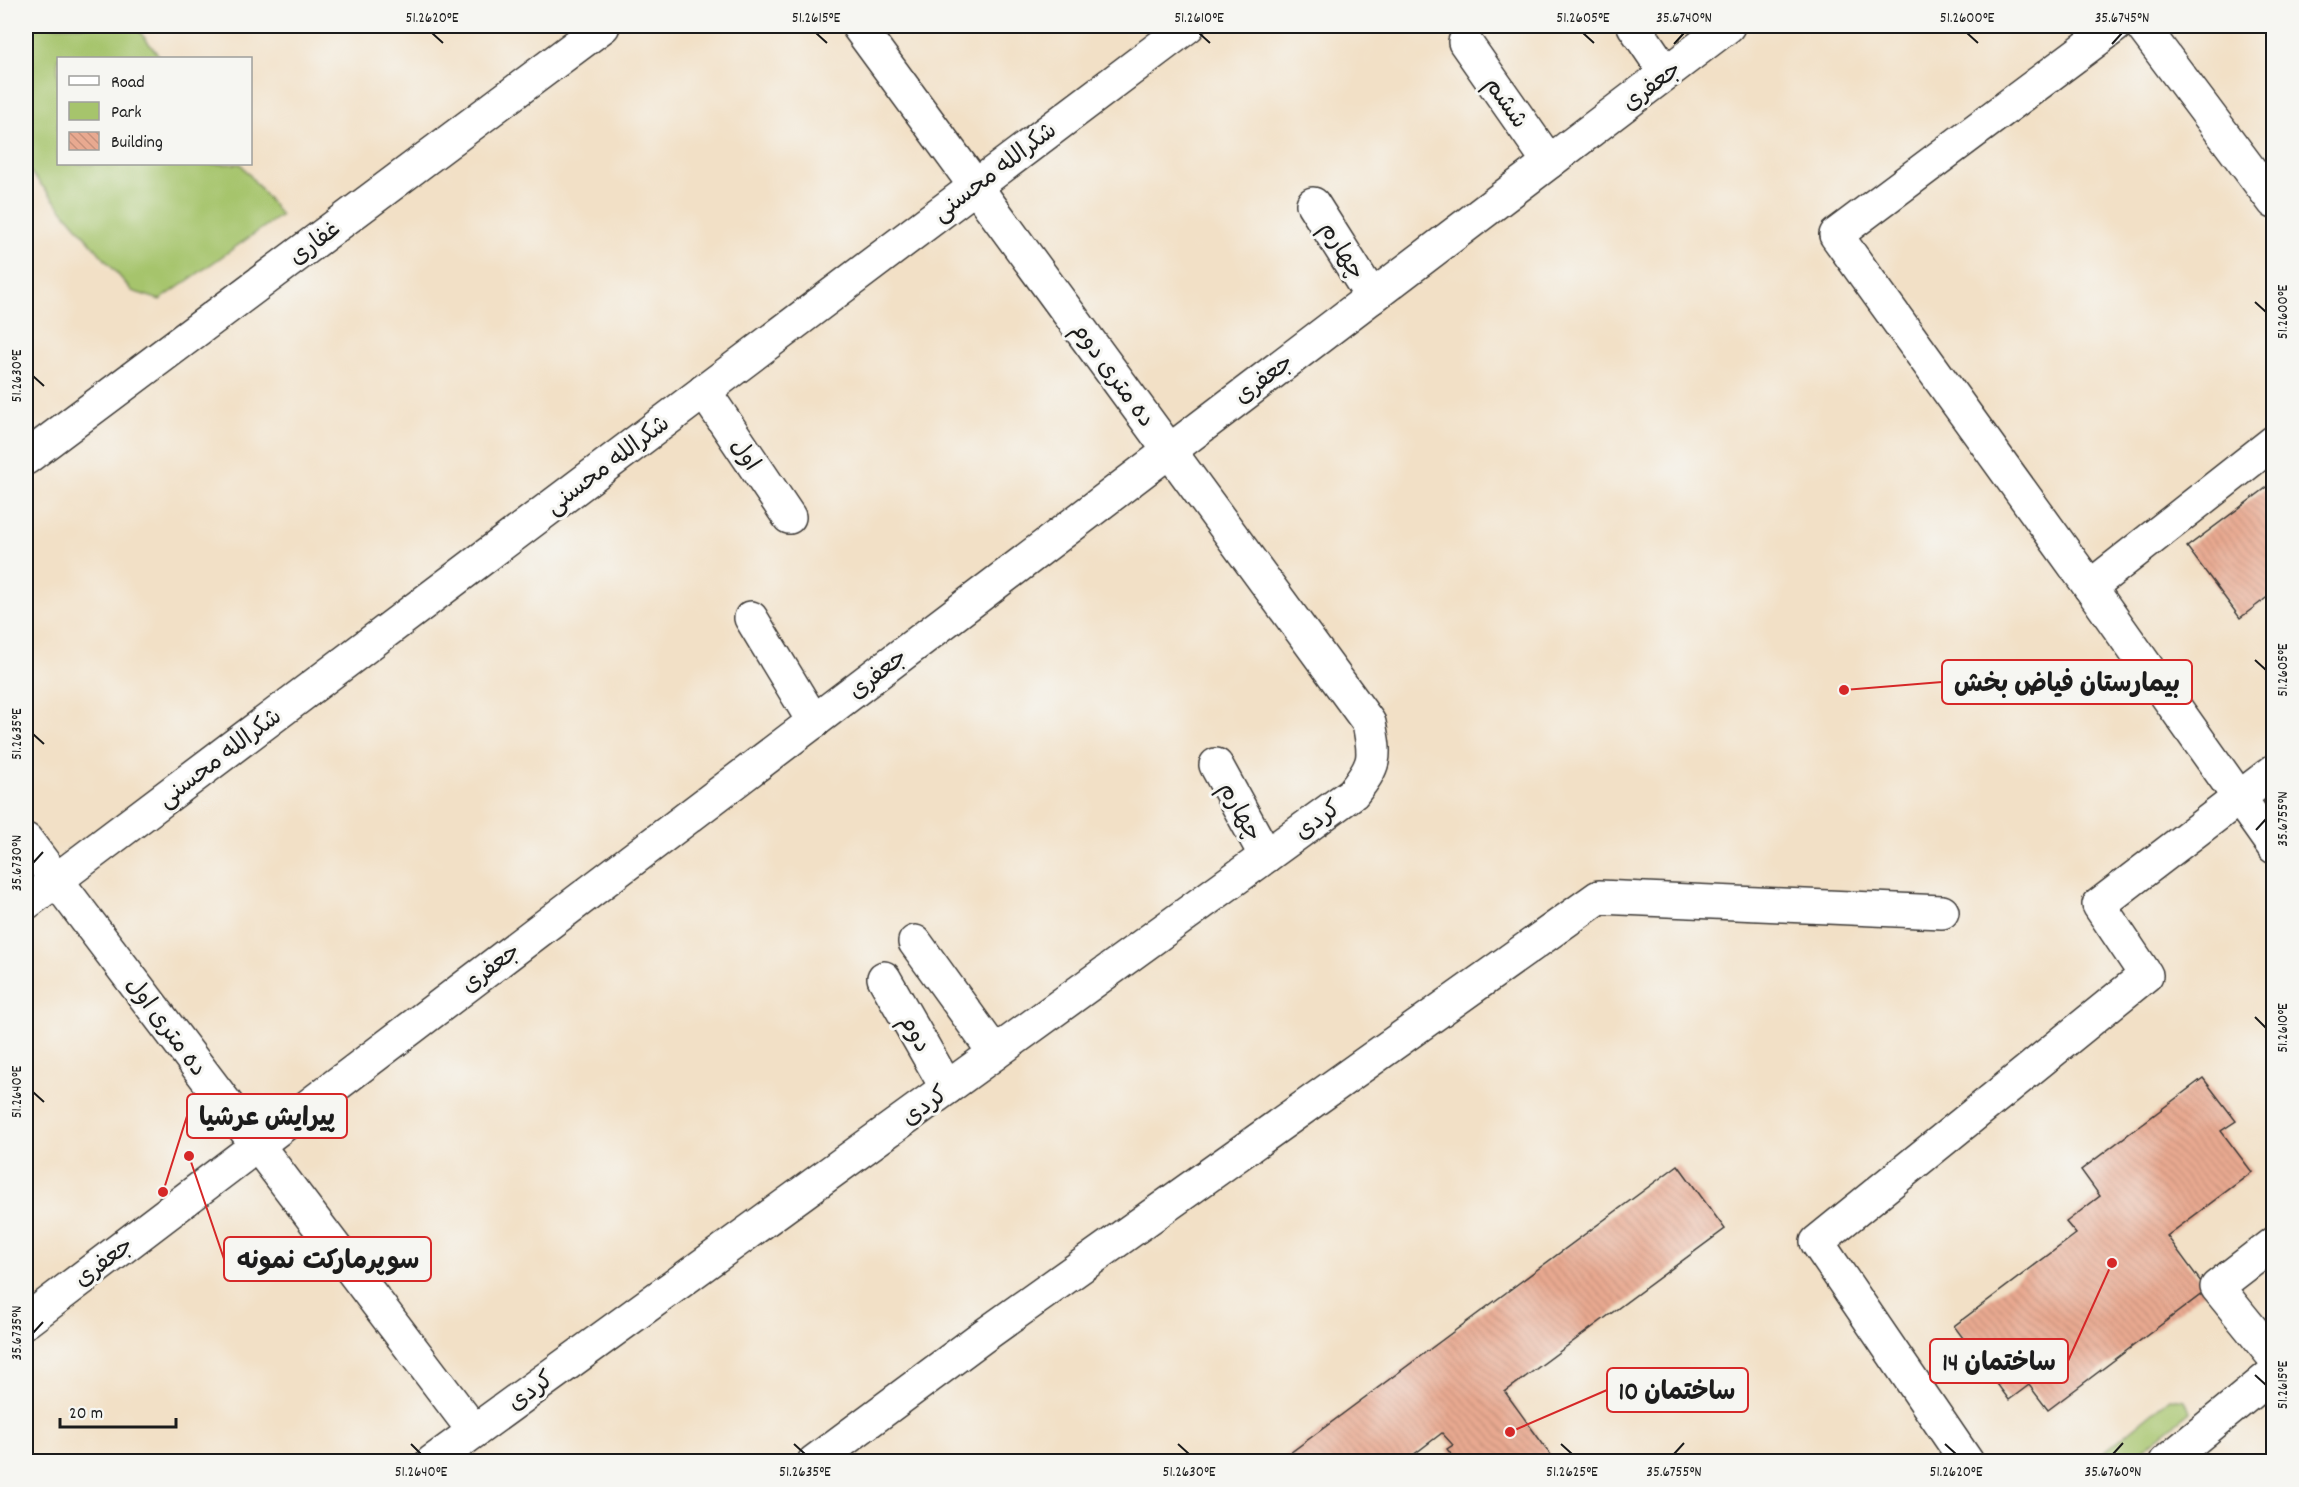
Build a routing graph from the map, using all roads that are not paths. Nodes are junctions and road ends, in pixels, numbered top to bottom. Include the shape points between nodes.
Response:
1 (603, 26) edge
2 (858, 26) edge
3 (1188, 26) edge
4 (1634, 26) edge
5 (1728, 26) edge
6 (2115, 26) edge
7 (2142, 26) edge
8 (1465, 42) dead end
9 (1666, 73) junction
10 (1549, 162) junction
11 (975, 185) junction
12 (2274, 202) edge
13 (1313, 204) dead end
14 (1372, 297) junction
15 (704, 391) junction
16 (2274, 442) edge
17 (1169, 449) junction
18 (26, 458) edge
19 (789, 517) dead end
20 (2090, 587) junction
21 (751, 618) dead end
22 (814, 722) junction
23 (1368, 723) joint
24 (1216, 765) dead end
25 (2274, 771) edge
26 (2238, 797) junction
27 (26, 840) edge
28 (2274, 847) edge
29 (1266, 856) junction
30 (56, 880) junction
31 (26, 903) edge
32 (1942, 912) dead end
33 (915, 942) dead end
34 (884, 978) dead end
35 (995, 1053) junction
36 (947, 1088) junction
37 (257, 1145) junction
38 (2274, 1243) edge
39 (26, 1321) edge
40 (2274, 1357) edge
41 (2274, 1373) edge
42 (474, 1431) junction
43 (432, 1461) edge
44 (814, 1461) edge
45 (1967, 1461) edge
46 (2166, 1461) edge

1 - 18 street, غفاری
2 - 11 street, ده متری دوم
3 - 11 street, شکرالله محسنی
4 - 9 street
5 - 9 street, جعفری
6 - 20 street via 1836,235
7 - 12 street
8 - 10 street, ششم
9 - 10 street, جعفری
10 - 14 street, جعفری
11 - 15 street, شکرالله محسنی
11 - 17 street, ده متری دوم
13 - 14 street, چهارم
14 - 17 street, جعفری
15 - 19 street, اول
15 - 30 street, شکرالله محسنی
16 - 20 street
17 - 22 street, جعفری
17 - 23 street, ده متری دوم
20 - 26 street
21 - 22 street
22 - 37 street, جعفری
23 - 29 street, کردی via 1375,753 1368,774 1353,793
24 - 29 street, چهارم
25 - 26 street
26 - 28 street
26 - 45 street via 2099,904 2146,975 1817,1242
27 - 30 street, ده متری اول
29 - 35 street, کردی
30 - 31 street, شکرالله محسنی
30 - 37 street, ده متری اول
32 - 44 street via 1599,897
33 - 35 street
34 - 36 street, دوم
35 - 36 street, کردی
36 - 42 street, کردی
37 - 39 street, جعفری
37 - 42 street, ده متری اول
38 - 40 street via 2217,1287
41 - 46 street
42 - 43 street, کردی

